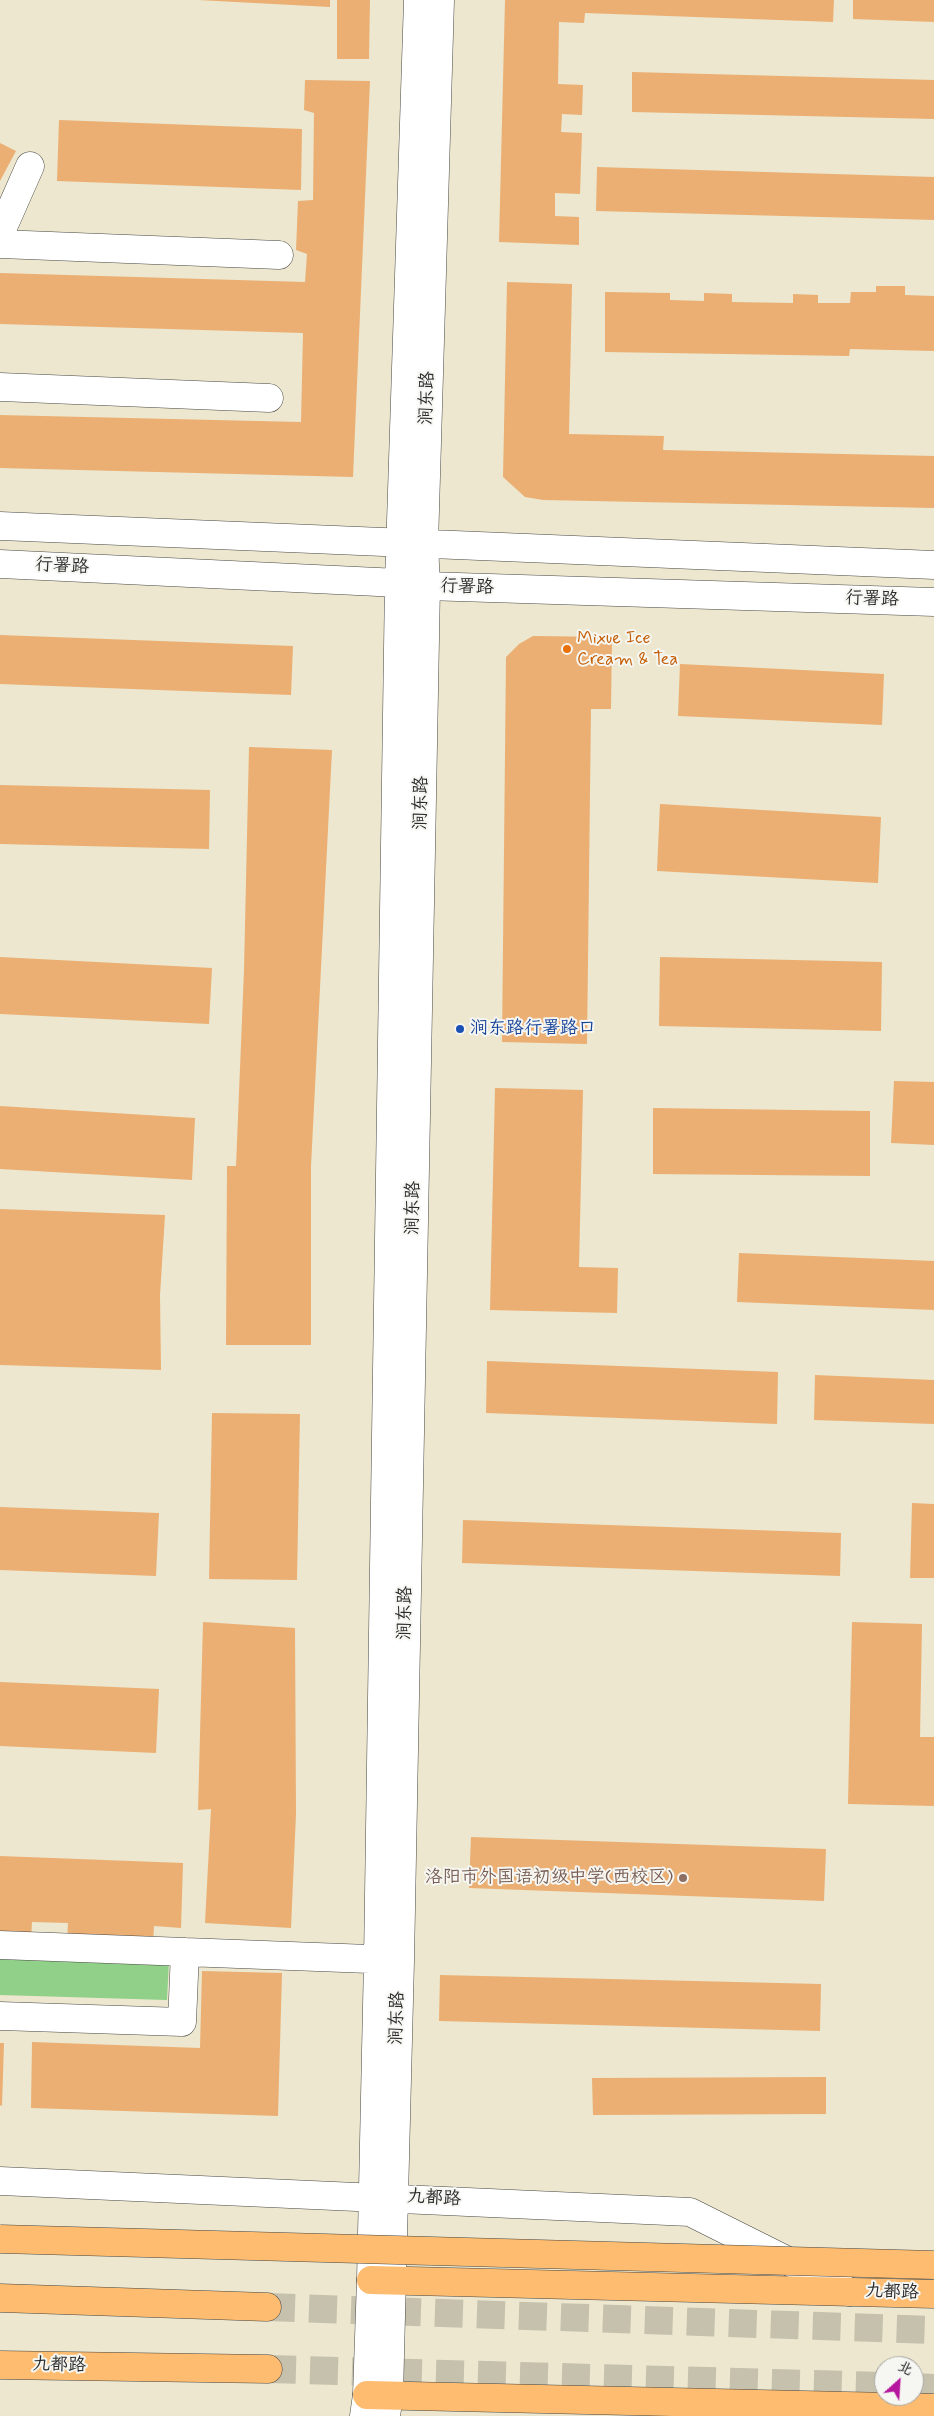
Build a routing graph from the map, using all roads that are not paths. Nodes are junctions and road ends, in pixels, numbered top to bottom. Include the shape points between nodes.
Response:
1 (418, 0) edge
2 (440, 0) edge
3 (30, 166) dead end
4 (0, 234) edge
5 (0, 244) edge
6 (279, 256) dead end
7 (0, 387) edge
8 (269, 398) dead end
9 (0, 526) edge
10 (413, 543) junction
11 (0, 564) edge
12 (934, 565) edge
13 (399, 583) junction
14 (426, 586) junction
15 (934, 602) edge
16 (0, 1945) edge
17 (185, 1952) junction
18 (389, 1960) junction
19 (0, 2016) edge
20 (0, 2181) edge
21 (383, 2196) junction
22 (0, 2239) edge
23 (934, 2265) edge
24 (381, 2280) junction
25 (850, 2292) junction
26 (934, 2294) edge
27 (0, 2298) edge
28 (268, 2307) tunnel mouth
29 (0, 2365) edge
30 (268, 2369) tunnel mouth
31 (376, 2405) edge
32 (917, 2411) edge

1 - 10 street, 涧东路
2 - 10 street, 涧东路
3 - 4 street
5 - 6 street
7 - 8 street
9 - 10 street
10 - 12 street
10 - 13 street, 涧东路
10 - 14 street, 涧东路
11 - 13 street, 行署路
13 - 14 street, 行署路
13 - 18 street, 涧东路
14 - 15 street, 行署路
14 - 18 street, 涧东路
16 - 17 street
17 - 18 street
17 - 19 street via 182,2022
18 - 21 street, 涧东路
20 - 21 street, 九都路
21 - 24 street, 涧东路
21 - 25 street, 九都路 via 690,2212
22 - 23 main road, bridge
24 - 25 main road, 九都路
24 - 31 street, 涧东路
25 - 26 main road, 九都路
27 - 28 main road
29 - 30 main road, 九都路
31 - 32 main road

